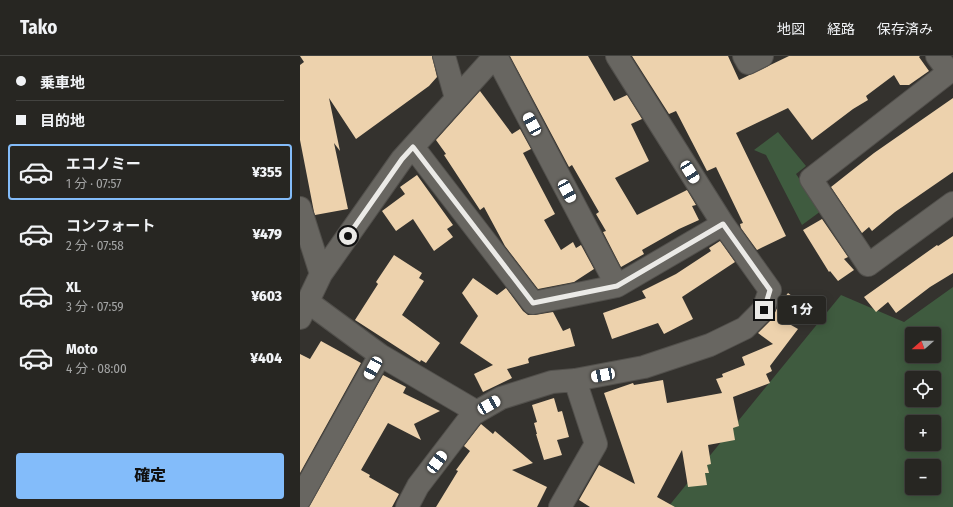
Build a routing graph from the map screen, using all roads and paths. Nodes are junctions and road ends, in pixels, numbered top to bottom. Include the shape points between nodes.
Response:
1 (444, 56) edge
2 (496, 56) edge
3 (617, 56) edge
4 (744, 56) edge
5 (762, 56) edge
6 (937, 56) edge
7 (456, 98) junction
8 (413, 147) junction
9 (953, 203) edge
10 (300, 208) edge
11 (723, 224) junction
12 (321, 274) junction
13 (617, 286) junction
14 (304, 310) edge
15 (380, 354) junction
16 (575, 380) junction
17 (478, 412) junction
18 (300, 499) edge
19 (407, 507) edge
20 (560, 507) edge

1 - 7 street
2 - 7 street
2 - 13 street
3 - 11 street
4 - 5 street via 748,64
6 - 9 street via 949,72 811,179 868,264
7 - 8 street
8 - 12 street
8 - 13 street via 533,303
10 - 12 street
11 - 13 street
11 - 16 street via 770,290 764,310 745,328 710,345 644,367
12 - 14 street
14 - 15 street
15 - 17 street
15 - 18 street
16 - 17 street via 552,382 501,398
16 - 20 street via 596,444
17 - 19 street via 473,414 418,486

